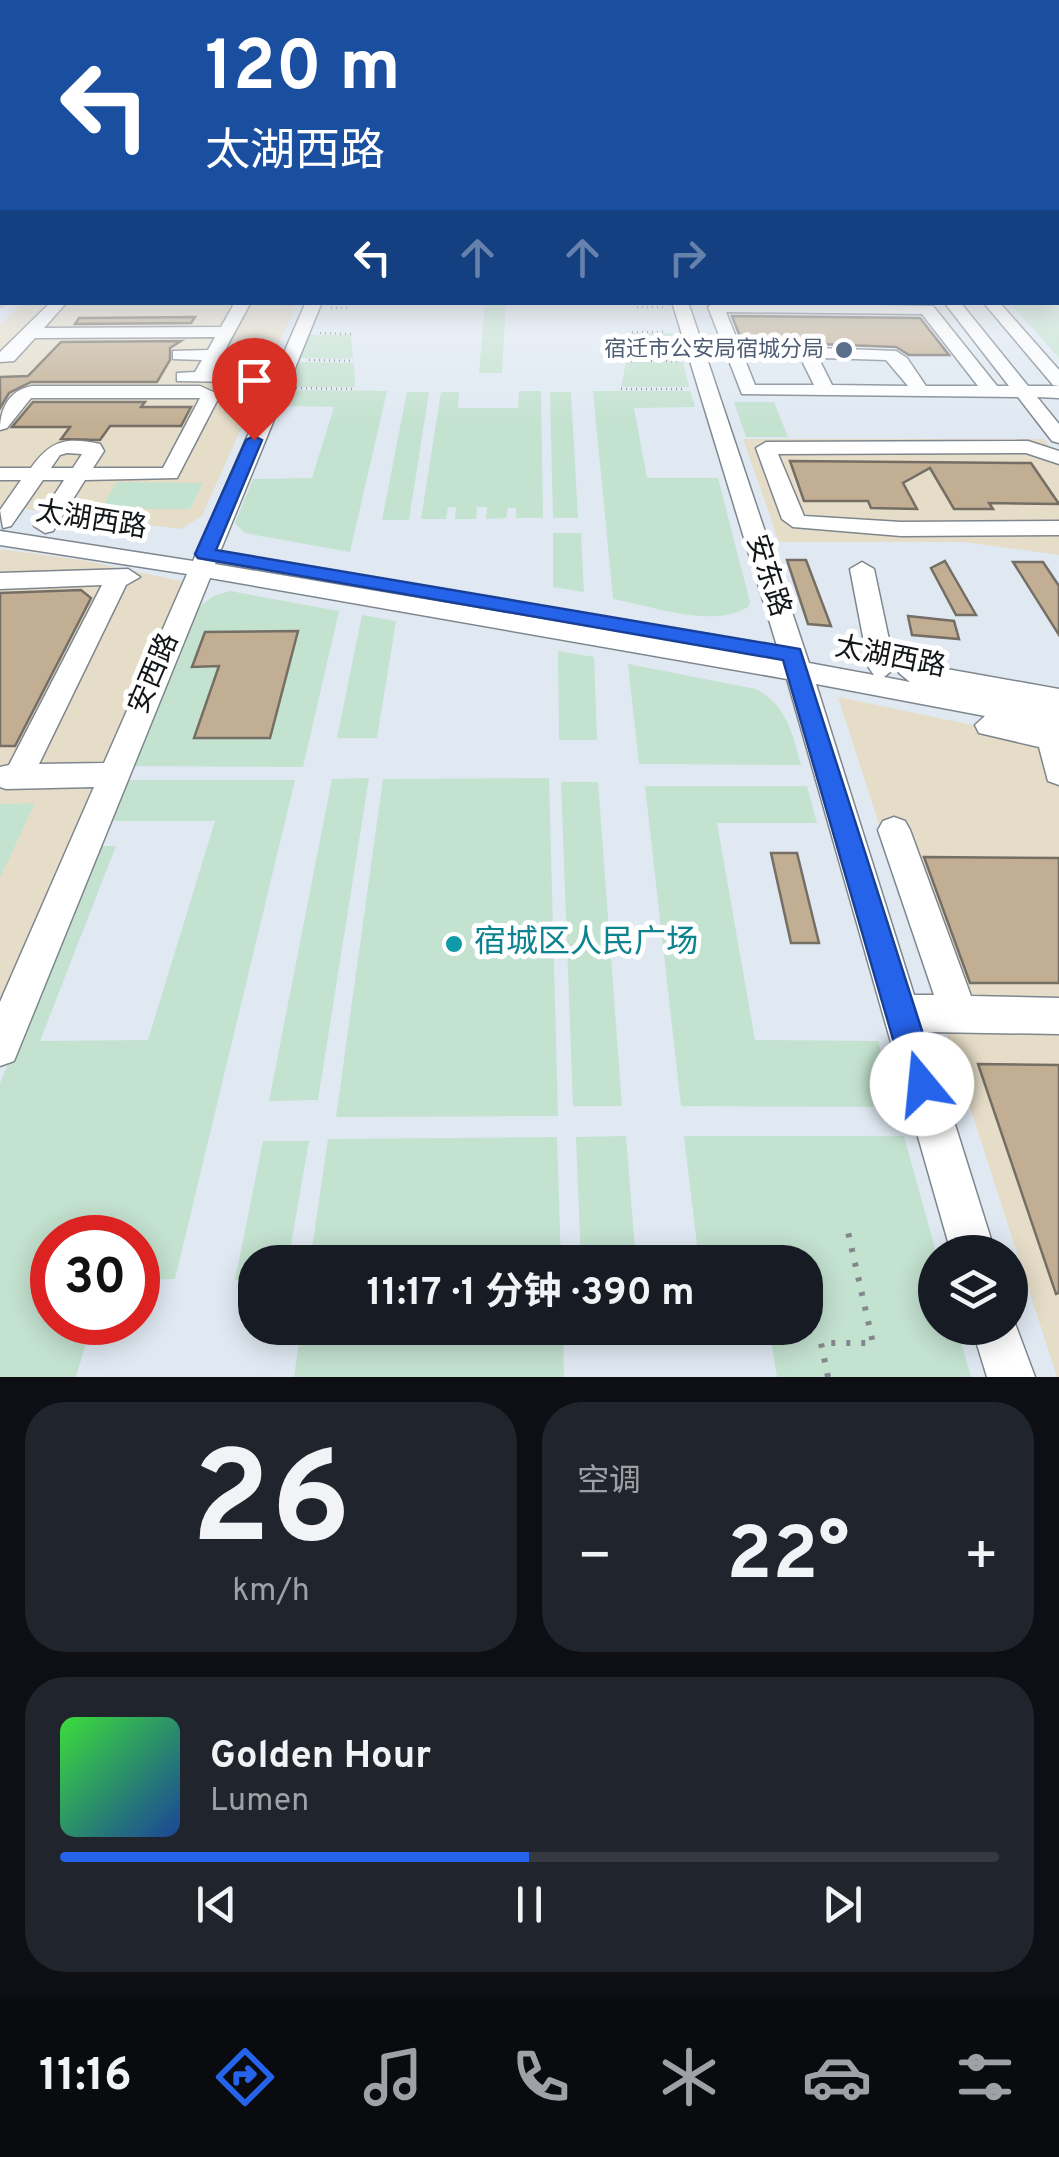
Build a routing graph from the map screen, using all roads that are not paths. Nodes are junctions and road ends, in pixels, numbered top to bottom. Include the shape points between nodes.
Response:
1 (57, 305) edge
2 (241, 305) edge
3 (313, 305) edge
4 (681, 305) edge
5 (800, 305) edge
6 (843, 305) edge
7 (954, 305) edge
8 (968, 305) edge
9 (993, 305) edge
10 (227, 332) junction
11 (30, 334) junction
12 (214, 355) junction
13 (179, 356) dead end
14 (3, 360) edge
15 (240, 376) dead end
16 (201, 377) junction
17 (86, 378) dead end
18 (1059, 381) edge
19 (826, 392) junction
20 (921, 392) junction
21 (995, 395) junction
22 (1043, 396) edge
23 (1059, 416) edge
24 (0, 424) edge
25 (1059, 437) edge
26 (1059, 458) edge
27 (0, 474) edge
28 (37, 474) junction
29 (79, 474) junction
30 (45, 526) junction
31 (1, 527) edge
32 (1059, 528) edge
33 (192, 563) junction
34 (862, 569) dead end
35 (0, 581) edge
36 (116, 581) junction
37 (882, 668) junction
38 (797, 670) junction
39 (1056, 723) edge
40 (1059, 772) edge
41 (113, 775) junction
42 (9, 777) edge
43 (894, 830) dead end
44 (901, 1013) junction
45 (959, 1014) junction
46 (1059, 1016) edge
47 (0, 1047) edge
48 (969, 1235) edge
49 (1001, 1345) edge
50 (1011, 1377) edge

1 - 11 street
2 - 10 street
3 - 33 street, 安西路
4 - 38 street, 安东路
5 - 6 street
5 - 19 street via 716,307 748,390
6 - 21 street via 930,310
7 - 22 street
8 - 22 street
9 - 18 street
10 - 11 street
10 - 12 street
11 - 14 street
12 - 13 street
12 - 16 street
15 - 16 street
16 - 17 street
19 - 20 street
19 - 20 street via 811,359 826,353 890,355
20 - 21 street
21 - 22 street
22 - 23 street
22 - 25 street
24 - 29 street via 32,392 211,395 170,474
26 - 32 street via 1028,447 766,448 793,519 800,522
27 - 28 street
28 - 29 street via 58,448 93,448
28 - 31 street
29 - 30 street
30 - 31 street, 太湖西路
30 - 33 street, 太湖西路
31 - 33 street, 太湖西路
33 - 36 street
33 - 38 street, 太湖西路
33 - 41 street, 安西路
34 - 37 street
35 - 36 street
36 - 42 street
37 - 38 street, 太湖西路
37 - 39 street, 太湖西路
38 - 39 street
38 - 44 street, 安东路
39 - 40 street
41 - 42 street
41 - 47 street, 安西路
43 - 45 street
44 - 45 street
44 - 48 street, 安东路
45 - 46 street
49 - 50 street

